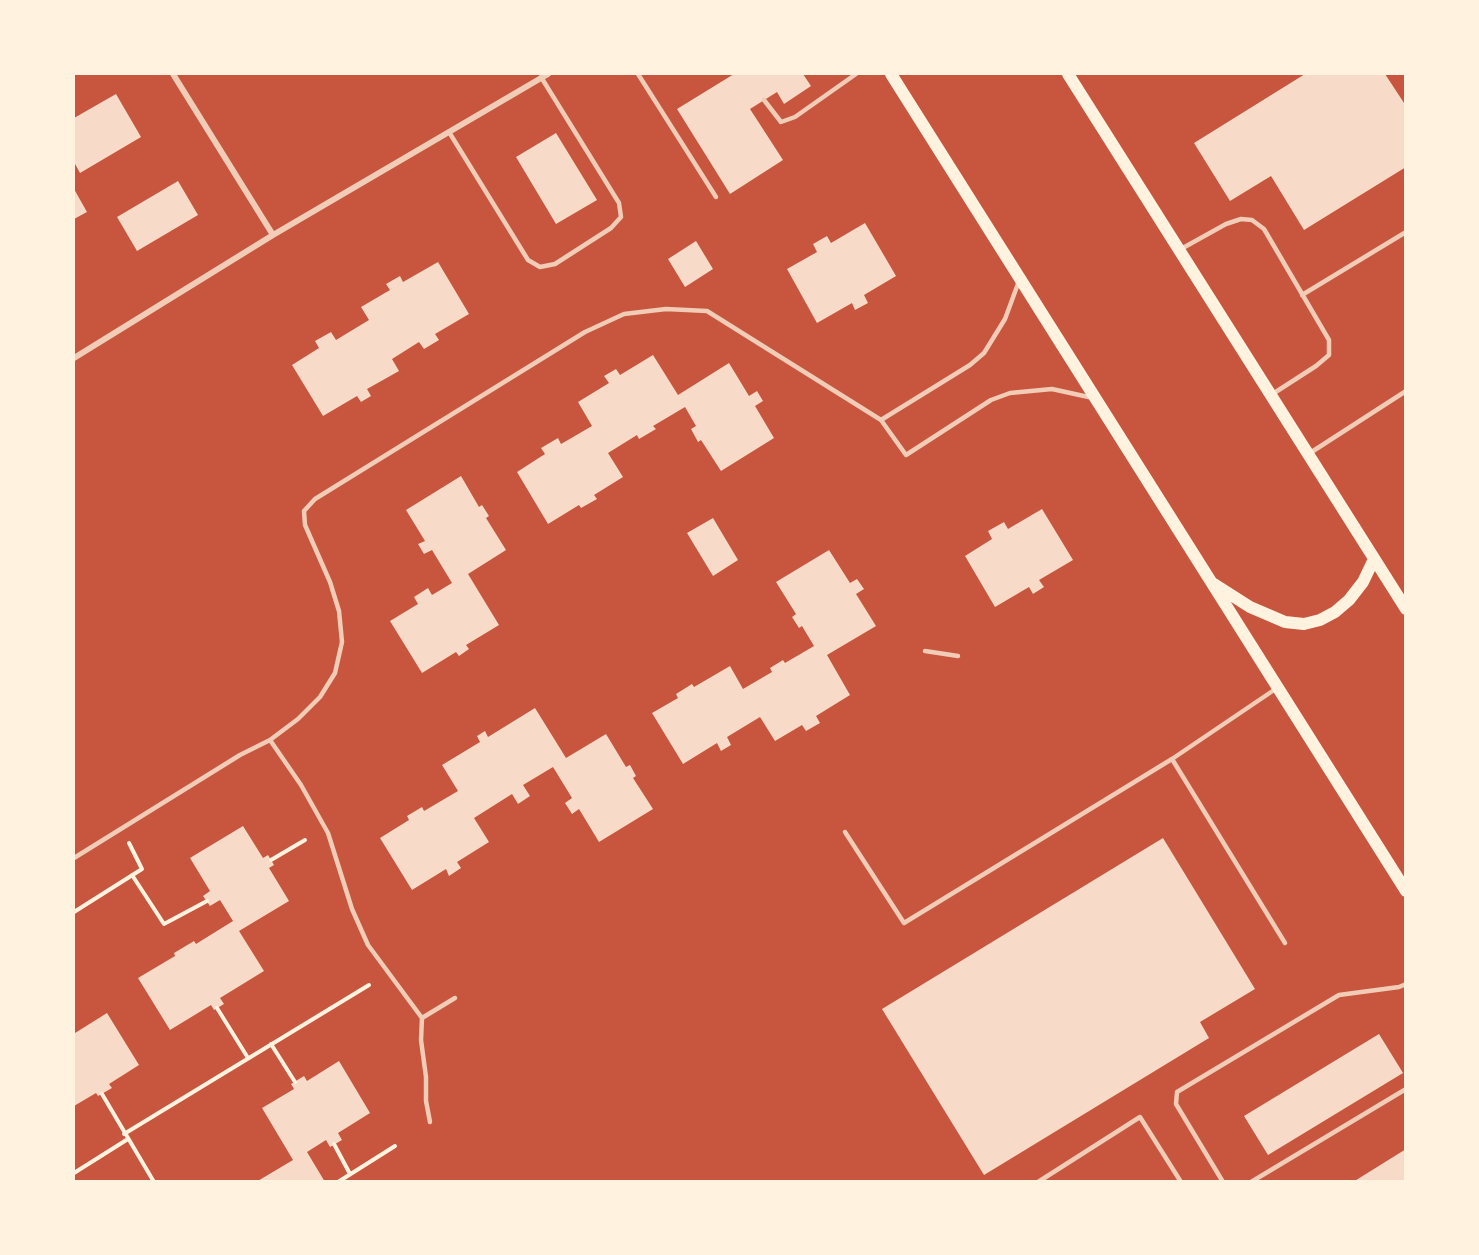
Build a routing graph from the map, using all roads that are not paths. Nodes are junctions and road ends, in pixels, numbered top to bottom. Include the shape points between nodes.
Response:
1 (173, 74) edge
2 (548, 74) edge
3 (638, 74) edge
4 (856, 74) edge
5 (891, 74) edge
6 (1068, 74) edge
7 (541, 77) junction
8 (764, 100) dead end
9 (449, 132) junction
10 (716, 197) dead end
11 (1406, 232) edge
12 (273, 235) junction
13 (1179, 250) junction
14 (1020, 278) junction
15 (1302, 295) junction
16 (74, 358) edge
17 (1406, 391) edge
18 (1270, 395) junction
19 (1096, 399) junction
20 (881, 420) junction
21 (1308, 455) junction
22 (1374, 559) junction
23 (1211, 581) junction
24 (1406, 609) edge
25 (925, 651) dead end
26 (958, 656) dead end
27 (1277, 688) junction
28 (270, 740) junction
29 (1172, 759) junction
30 (845, 832) dead end
31 (74, 858) edge
32 (1406, 891) edge
33 (1285, 943) dead end
34 (1406, 984) edge
35 (455, 998) dead end
36 (422, 1018) junction
37 (1406, 1089) edge
38 (430, 1122) dead end
39 (1038, 1182) edge
40 (1181, 1182) edge
41 (1223, 1182) edge
42 (1251, 1182) edge

1 - 12 street
2 - 7 street
3 - 10 lane
4 - 8 lane via 795,117 781,122
5 - 14 main road
6 - 13 main road
7 - 9 street
7 - 9 lane via 619,203 621,217 611,228 555,264 540,267 528,260
9 - 12 street
11 - 15 lane
12 - 16 street
13 - 15 lane via 1226,224 1252,219 1264,230
13 - 18 main road
14 - 19 main road
14 - 20 lane via 1005,320 984,353
15 - 18 lane via 1329,340 1329,355
17 - 21 lane
18 - 21 main road
19 - 20 lane via 1052,390 1010,393 991,400 906,455
19 - 23 main road
20 - 28 lane via 707,311 666,309 624,314 585,332 315,499 304,511 305,525 339,611 342,642 335,673 320,697
21 - 22 main road
22 - 23 main road via 1349,600 1320,620 1304,624 1250,607
22 - 24 main road
23 - 27 main road
25 - 26 lane
27 - 29 lane
27 - 32 main road
28 - 31 lane
28 - 36 lane via 328,833 368,945
29 - 30 lane via 904,923
29 - 33 lane
34 - 41 lane via 1339,995 1177,1092 1176,1104
35 - 36 lane
36 - 38 lane
37 - 42 lane
39 - 40 lane via 1140,1117

